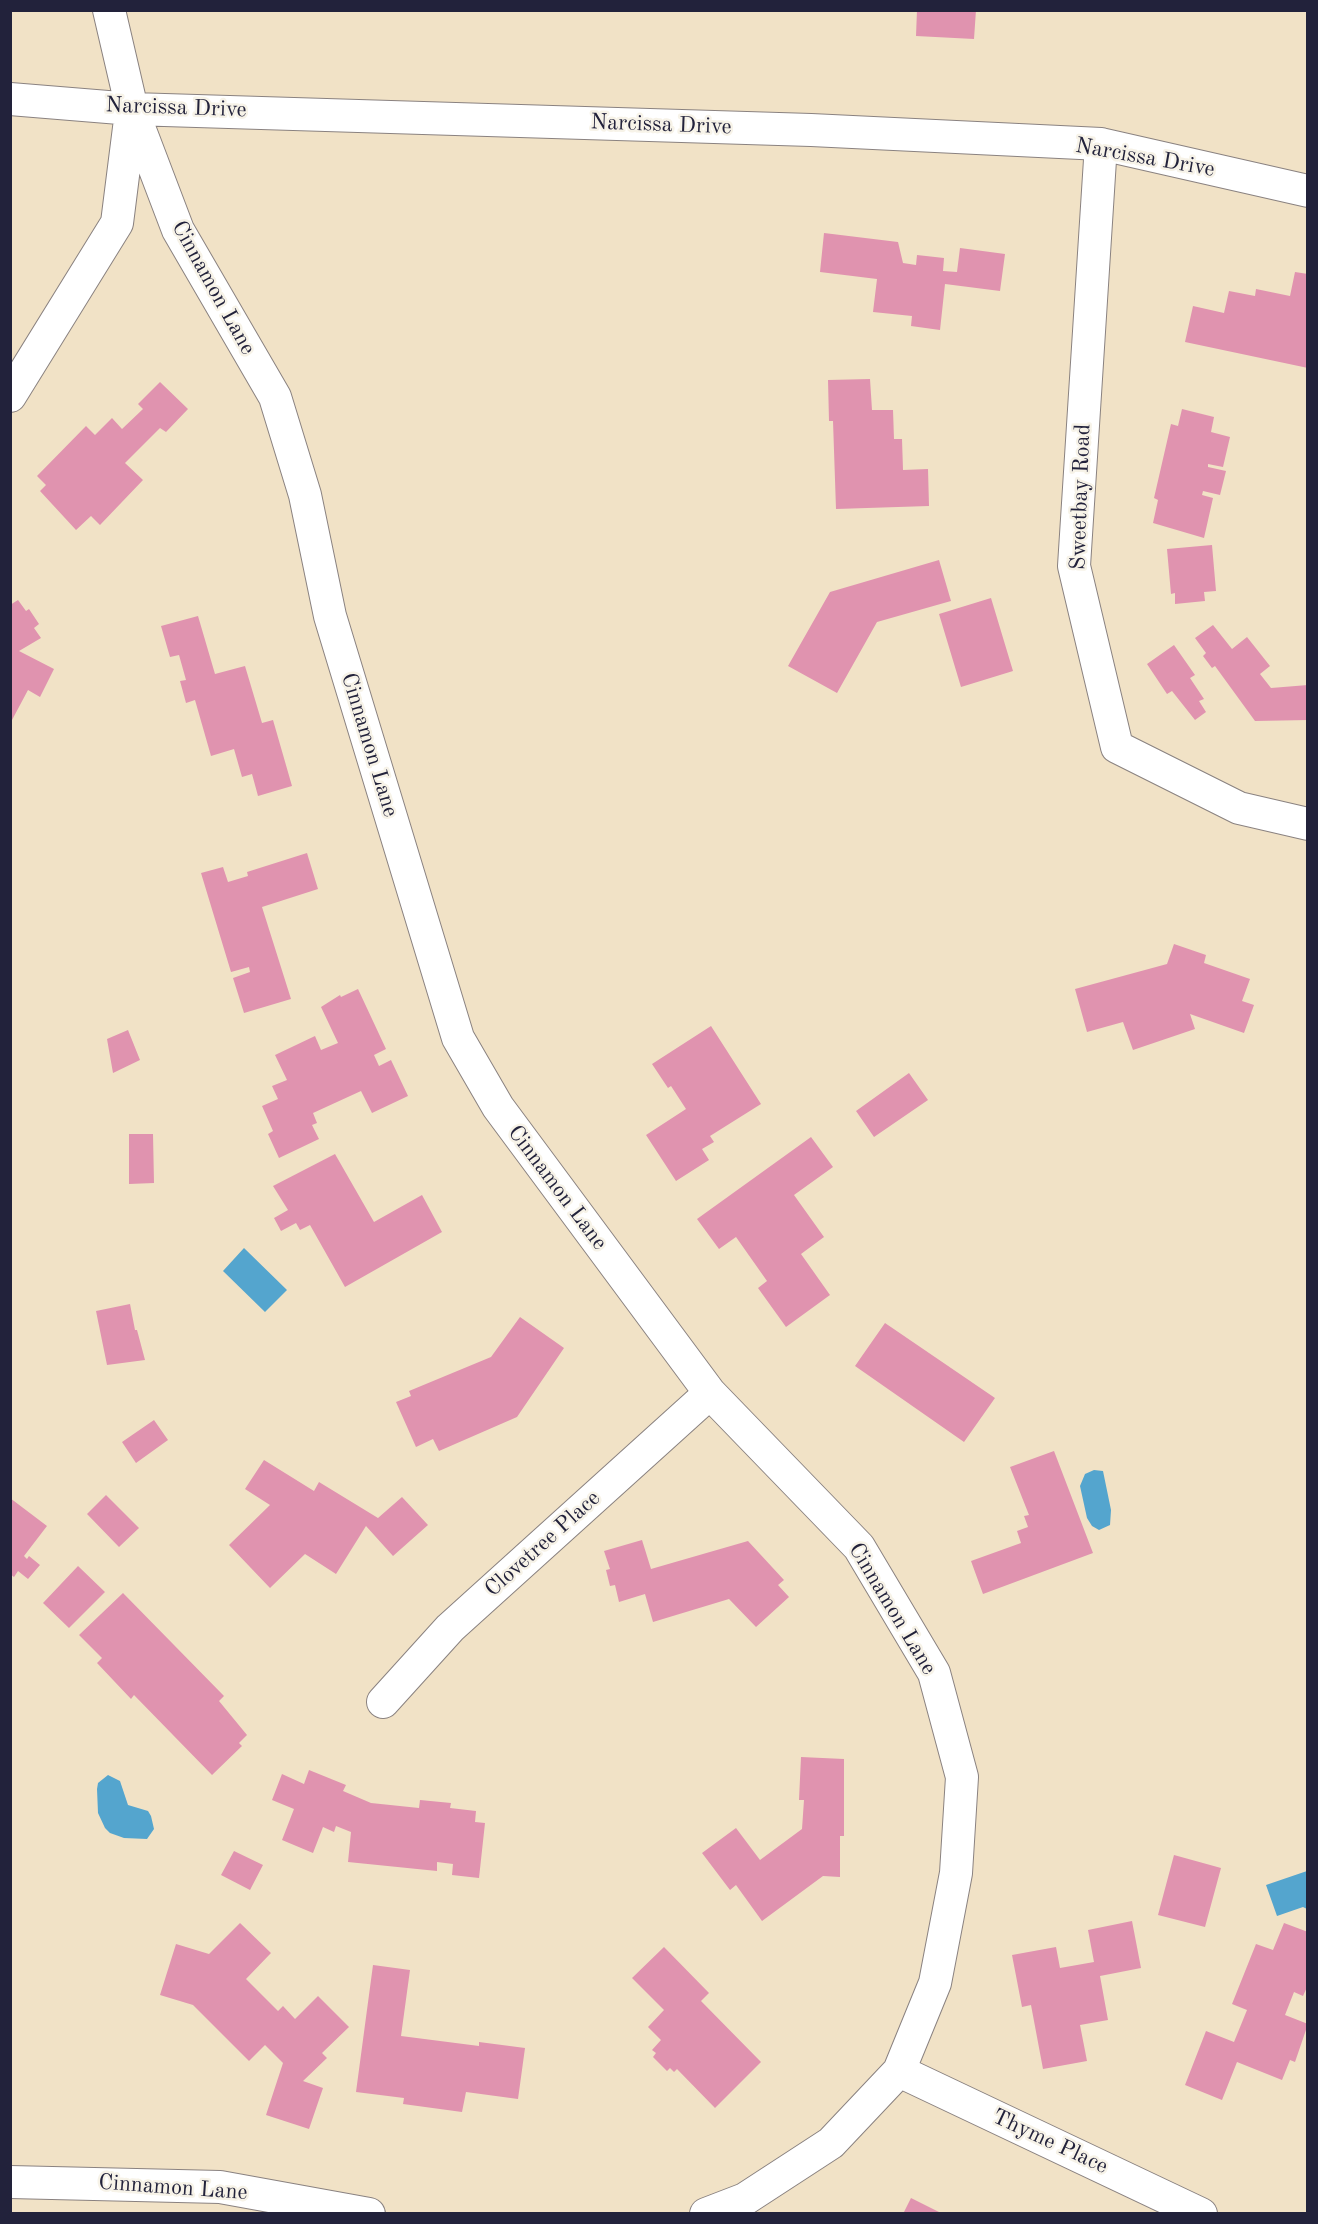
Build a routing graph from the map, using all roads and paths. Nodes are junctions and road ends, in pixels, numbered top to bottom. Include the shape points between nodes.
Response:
1 (109, 10) edge
2 (10, 99) edge
3 (132, 109) junction
4 (1101, 144) junction
5 (1308, 191) edge
6 (10, 396) edge
7 (1308, 824) edge
8 (710, 1393) junction
9 (383, 1702) dead end
10 (899, 2071) junction
11 (10, 2182) edge
12 (369, 2214) edge
13 (706, 2214) edge
14 (1201, 2214) edge

1 - 3 street, Cinnamon Lane
2 - 3 street, Narcissa Drive
3 - 4 street, Narcissa Drive
3 - 6 street via 117,223
3 - 8 street, Cinnamon Lane via 178,230 275,398 305,495 330,616 458,1038 498,1107
4 - 5 street, Narcissa Drive
4 - 7 street, Sweetbay Road via 1074,566 1117,747 1239,808
8 - 9 street, Clovetree Place via 450,1628
8 - 10 street, Cinnamon Lane via 859,1547 934,1673 962,1777 956,1873 935,1983
10 - 13 street, Cinnamon Lane via 831,2143 745,2199
10 - 14 street, Thyme Place
11 - 12 street, Cinnamon Lane via 220,2187

